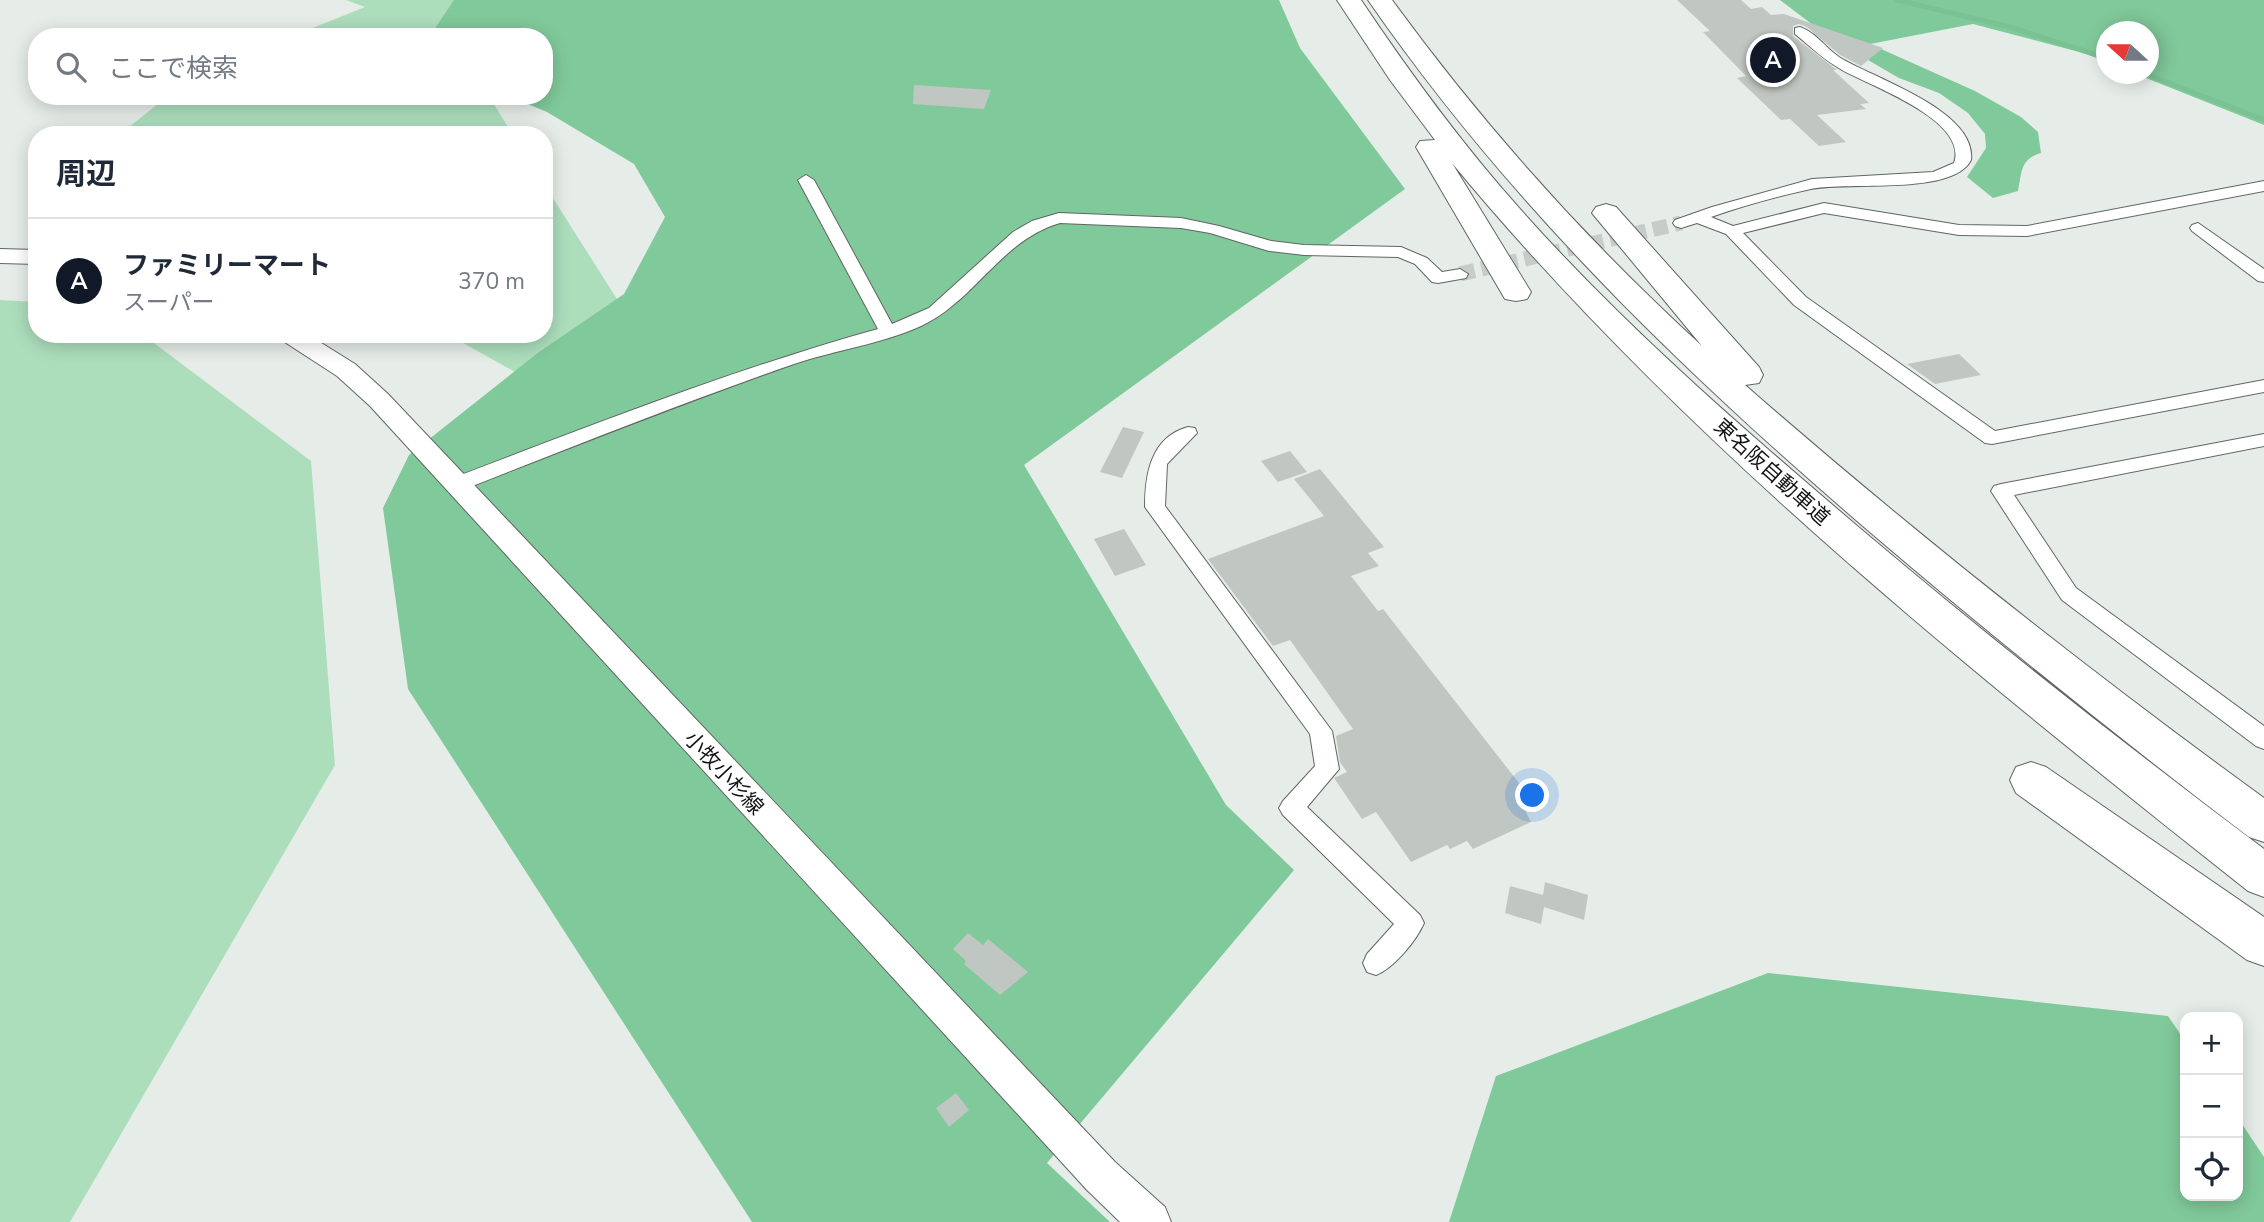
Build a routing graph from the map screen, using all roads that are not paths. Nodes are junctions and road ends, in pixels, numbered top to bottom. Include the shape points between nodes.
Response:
1 (1347, 0) edge
2 (1380, 0) edge
3 (1800, 31) dead end
4 (806, 180) dead end
5 (2264, 186) edge
6 (1606, 213) dead end
7 (1699, 218) junction
8 (1681, 223) tunnel mouth
9 (2198, 228) dead end
10 (1732, 231) junction
11 (0, 256) edge
12 (28, 257) edge
13 (1460, 274) tunnel mouth
14 (2264, 276) edge
15 (1516, 292) dead end
16 (887, 330) junction
17 (303, 343) edge
18 (2264, 386) edge
19 (1188, 433) dead end
20 (2264, 440) edge
21 (455, 485) junction
22 (2075, 678) junction
23 (2264, 739) edge
24 (2031, 779) dead end
25 (2264, 823) edge
26 (2264, 876) edge
27 (2264, 944) edge
28 (1376, 963) dead end
29 (1150, 1222) edge

1 - 15 highway
1 - 26 highway, 東名阪自動車道 via 1406,85 1505,209 1575,287 1657,367 1896,581
2 - 22 highway, 東名阪自動車道 via 1504,162 1696,361 1927,561
3 - 7 street via 1832,59 1948,123 1960,136 1964,159 1956,170 1933,177 1812,184
4 - 16 street
5 - 10 street via 2027,231 1959,230 1832,208
6 - 22 highway via 1761,390
7 - 8 street
7 - 10 street
9 - 14 street
10 - 18 street via 1800,301 1992,438
11 - 12 main road
13 - 16 street via 1438,278 1420,261 1401,252 1304,250 1269,246 1181,223 1059,218 1035,225 1011,241 952,300 917,321
16 - 21 street via 790,359
17 - 21 main road, 小牧小杉線 via 346,370 379,400
19 - 28 street via 1168,446 1154,470 1155,508 1321,732 1327,769 1292,808 1411,923
20 - 23 street via 2001,491 2069,594
21 - 29 main road, 小牧小杉線 via 1101,1176
22 - 25 highway, 東名阪自動車道
24 - 27 highway

